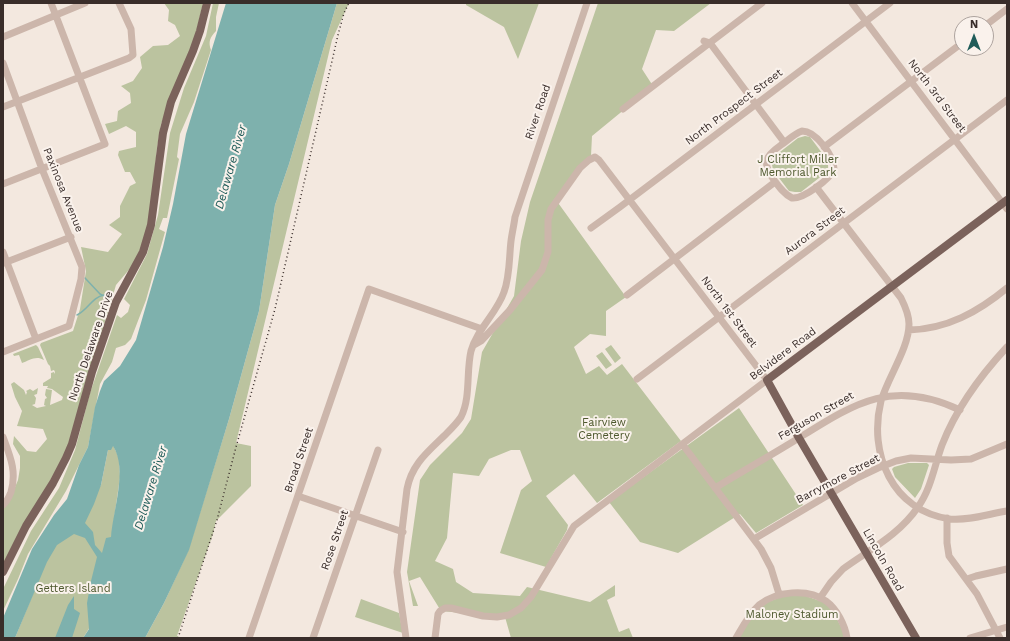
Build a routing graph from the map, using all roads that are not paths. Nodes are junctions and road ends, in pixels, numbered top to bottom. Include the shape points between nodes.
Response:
1 (51, 3) edge
2 (85, 3) edge
3 (119, 3) edge
4 (207, 3) edge
5 (587, 3) edge
6 (762, 3) edge
7 (852, 3) edge
8 (890, 3) edge
9 (1007, 9) edge
10 (56, 15) junction
11 (994, 19) edge
12 (866, 22) junction
13 (3, 37) edge
14 (707, 42) junction
15 (954, 49) edge
16 (3, 63) edge
17 (80, 77) junction
18 (911, 81) junction
19 (1007, 100) edge
20 (18, 102) junction
21 (756, 105) junction
22 (3, 107) edge
23 (623, 109) dead end
24 (955, 139) junction
25 (784, 142) junction
26 (824, 147) junction
27 (42, 169) junction
28 (776, 182) junction
29 (3, 184) edge
30 (816, 187) junction
31 (630, 200) junction
32 (1005, 204) edge
33 (844, 223) junction
34 (591, 228) dead end
35 (71, 238) junction
36 (3, 252) edge
37 (675, 260) junction
38 (5, 263) edge
39 (892, 286) junction
40 (1007, 288) edge
41 (628, 295) dead end
42 (718, 317) junction
43 (482, 329) junction
44 (908, 330) junction
45 (36, 339) junction
46 (474, 345) junction
47 (1007, 347) edge
48 (3, 352) edge
49 (637, 379) dead end
50 (767, 380) junction
51 (883, 397) junction
52 (960, 410) junction
53 (3, 437) edge
54 (799, 438) junction
55 (683, 444) junction
56 (1007, 444) edge
57 (378, 450) dead end
58 (937, 459) junction
59 (884, 466) junction
60 (715, 488) junction
61 (832, 493) junction
62 (298, 496) junction
63 (4, 505) edge
64 (918, 508) junction
65 (1007, 511) edge
66 (355, 516) junction
67 (947, 518) junction
68 (403, 532) junction
69 (754, 539) junction
70 (867, 553) junction
71 (1007, 569) edge
72 (3, 572) edge
73 (968, 580) junction
74 (779, 594) junction
75 (820, 598) junction
76 (1007, 627) edge
77 (996, 629) junction
78 (249, 638) edge
79 (313, 638) edge
80 (406, 638) edge
81 (434, 638) edge
82 (736, 638) edge
83 (847, 638) edge
84 (916, 638) edge
85 (970, 638) edge
86 (1000, 638) edge

1 - 10 street
2 - 10 street
3 - 17 street via 131,29 133,55
4 - 72 main road, North Delaware Drive via 198,38 171,102 159,156 154,210 143,252 116,302 66,458 23,531
5 - 43 street, River Road via 520,199 504,292
6 - 14 street
7 - 12 street, North 3rd Street
8 - 12 street, North Prospect Street
9 - 11 street
10 - 13 street
10 - 17 street
12 - 18 street, North 3rd Street
12 - 21 street, North Prospect Street
14 - 21 street
14 - 23 street
15 - 18 street
16 - 20 street, Paxinosa Avenue
17 - 20 street
17 - 27 street via 105,144
18 - 24 street, North 3rd Street
18 - 26 street
19 - 24 street, Aurora Street
20 - 22 street
20 - 27 street, Paxinosa Avenue
21 - 25 street
21 - 31 street, North Prospect Street
24 - 32 street, North 3rd Street
24 - 33 street, Aurora Street
25 - 26 street via 799,132 806,131 813,134
25 - 28 street via 770,153 766,160 767,169
26 - 30 street via 833,159 834,169 829,177
27 - 29 street
27 - 35 street, Paxinosa Avenue
28 - 30 street via 792,198 799,198
28 - 37 street
30 - 33 street
31 - 34 street, North Prospect Street
31 - 37 street, North 1st Street
31 - 46 street, North 1st Street via 597,158 586,162 551,209 548,220 548,252 542,270 510,310 481,341
32 - 39 main road, Belvidere Road
33 - 39 street
33 - 42 street, Aurora Street
35 - 38 street
35 - 45 street, Paxinosa Avenue via 83,271 69,326
36 - 38 street
37 - 41 street
37 - 42 street, North 1st Street
38 - 45 street
39 - 44 street via 904,303
39 - 50 main road, Belvidere Road
40 - 44 street via 977,310 956,321 935,328
42 - 49 street, Aurora Street
42 - 50 street, North 1st Street
43 - 46 street, River Road
43 - 62 street, Broad Street via 369,289
44 - 51 street via 905,344
45 - 48 street
46 - 68 street, River Road via 461,416 413,470 407,489
47 - 52 street via 981,378
50 - 54 main road, North 1st Street
50 - 55 street, Belvidere Road
51 - 52 street, Ferguson Street via 920,397
51 - 54 street, Ferguson Street via 865,401 845,410
51 - 59 street via 878,423 880,453
52 - 58 street
53 - 63 street via 14,473 12,487
54 - 60 street, Ferguson Street
54 - 61 main road, North 1st Street
55 - 60 street
55 - 81 street, Belvidere Road via 574,527 521,608 509,615 497,617 451,608 442,609 438,614
56 - 58 street, Barrymore Street via 971,459
57 - 66 street, Rose Street
58 - 59 street, Barrymore Street via 911,458
58 - 64 street via 928,488
59 - 61 street, Barrymore Street
59 - 64 street via 897,490
60 - 69 street
61 - 69 street, Barrymore Street
61 - 70 main road, Lincoln Road
62 - 66 street
62 - 78 street, Broad Street
64 - 67 street
64 - 70 street via 895,532
65 - 67 street via 968,519
66 - 68 street
66 - 79 street, Rose Street
67 - 73 street via 948,552
68 - 80 street, River Road via 397,572
69 - 74 street via 771,568
70 - 75 street via 836,576
70 - 84 main road, Lincoln Road
71 - 73 street
73 - 77 street
74 - 75 street via 794,592
74 - 82 street via 755,609
75 - 83 street via 838,614
76 - 77 street
77 - 85 street
77 - 86 street

